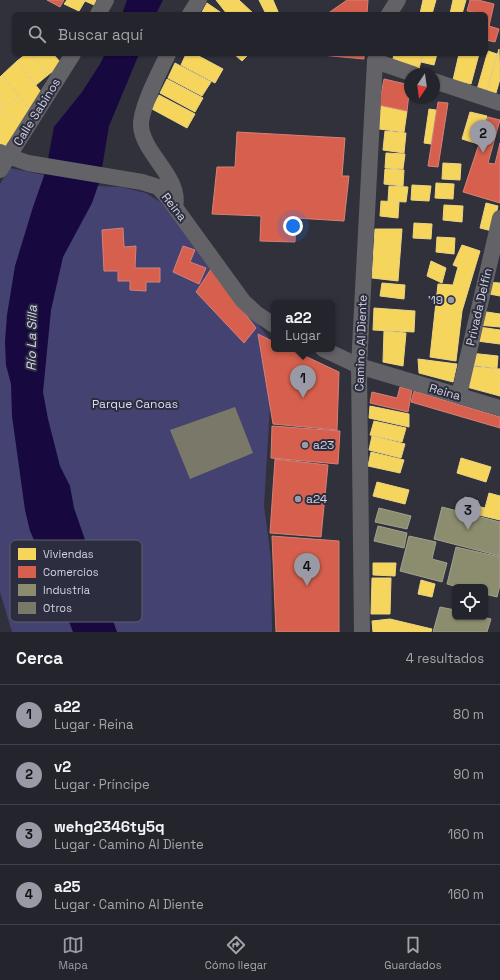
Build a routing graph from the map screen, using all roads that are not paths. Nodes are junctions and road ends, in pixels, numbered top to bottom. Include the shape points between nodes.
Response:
1 (106, 0) edge
2 (199, 0) edge
3 (398, 0) edge
4 (99, 12) edge
5 (191, 12) edge
6 (390, 12) edge
7 (72, 56) edge
8 (167, 56) edge
9 (376, 58) edge
10 (404, 70) edge
11 (440, 83) edge
12 (500, 103) edge
13 (4, 154) edge
14 (0, 170) edge
15 (175, 207) junction
16 (500, 218) edge
17 (271, 323) edge
18 (329, 352) edge
19 (359, 366) junction
20 (459, 395) junction
21 (500, 408) edge
22 (362, 632) edge

1 - 4 street
2 - 5 street
3 - 6 street
7 - 13 street, Calle Sabinos via 15,148
8 - 15 street via 143,113 141,127 147,143 173,185
9 - 10 street
9 - 19 street, Camino Al Diente
11 - 12 street
13 - 14 street, Calle Sabinos
13 - 15 street, Reina via 28,163 142,182 158,187
15 - 17 street, Reina via 232,288 257,314
16 - 20 street, Privada Delfín
18 - 19 street, Reina
19 - 20 street, Reina
19 - 22 street, Camino Al Diente
20 - 21 street, Reina

